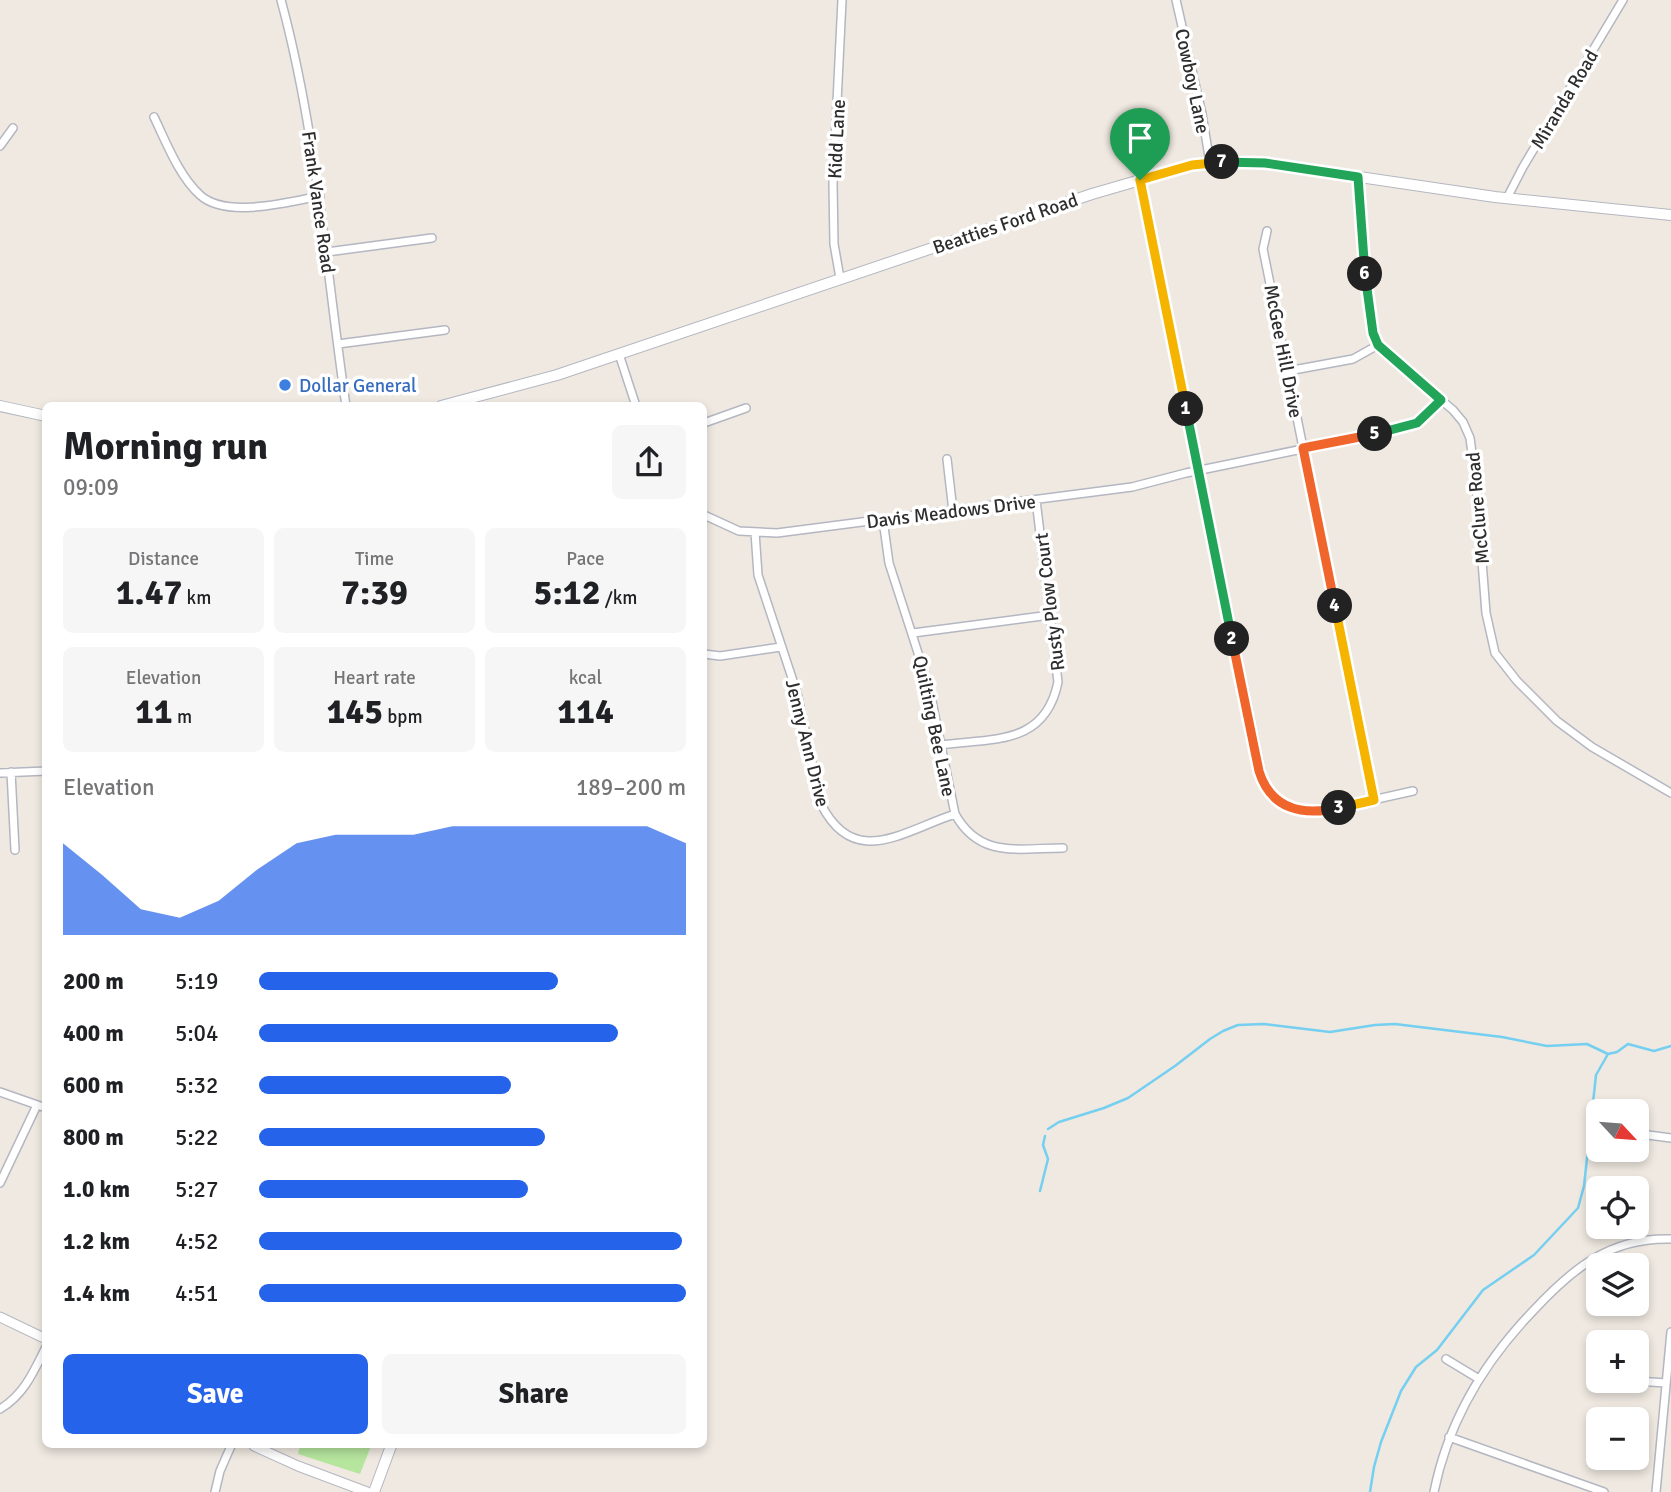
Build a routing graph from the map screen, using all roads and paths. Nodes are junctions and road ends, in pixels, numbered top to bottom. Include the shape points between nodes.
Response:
1 (281, 0) edge
2 (842, 0) edge
3 (1175, 0) edge
4 (1623, 0) edge
5 (154, 117) dead end
6 (13, 128) dead end
7 (0, 146) edge
8 (1210, 163) junction
9 (1358, 177) junction
10 (1140, 180) junction
11 (320, 197) junction
12 (1507, 198) junction
13 (1671, 215) edge
14 (1267, 231) dead end
15 (432, 238) dead end
16 (327, 252) junction
17 (840, 278) junction
18 (445, 330) dead end
19 (338, 344) junction
20 (1378, 345) junction
21 (619, 355) junction
22 (1288, 372) junction
23 (1441, 400) junction
24 (345, 402) edge
25 (456, 402) edge
26 (635, 402) edge
27 (0, 406) edge
28 (746, 408) dead end
29 (42, 415) edge
30 (707, 421) edge
31 (1303, 448) junction
32 (947, 458) dead end
33 (1198, 470) junction
34 (1036, 500) junction
35 (953, 511) junction
36 (707, 517) edge
37 (883, 520) junction
38 (755, 532) junction
39 (1050, 615) junction
40 (913, 633) junction
41 (781, 647) junction
42 (707, 654) edge
43 (940, 745) junction
44 (42, 771) edge
45 (11, 772) junction
46 (0, 773) edge
47 (1413, 791) dead end
48 (1671, 793) edge
49 (1374, 800) junction
50 (955, 814) junction
51 (1063, 848) dead end
52 (15, 850) dead end
53 (0, 1092) edge
54 (37, 1105) junction
55 (42, 1107) edge
56 (1649, 1135) edge
57 (1671, 1138) edge
58 (0, 1183) edge
59 (1671, 1239) edge
60 (0, 1317) edge
61 (1671, 1332) edge
62 (42, 1337) edge
63 (42, 1355) edge
64 (1446, 1359) dead end
65 (1479, 1379) junction
66 (1649, 1381) edge
67 (1666, 1382) junction
68 (0, 1409) edge
69 (1450, 1437) junction
70 (230, 1448) edge
71 (262, 1448) edge
72 (390, 1448) edge
73 (215, 1492) edge
74 (367, 1492) edge
75 (374, 1492) edge
76 (1434, 1492) edge
77 (1604, 1492) edge
78 (1656, 1492) edge

1 - 11 street, Frank Vance Road
2 - 17 street, Kidd Lane via 833,184
3 - 8 street, Cowboy Lane
4 - 12 street, Miranda Road
5 - 11 street via 190,183 214,204 245,208
6 - 7 street
8 - 9 main road, Beatties Ford Road via 1244,161
8 - 10 main road, Beatties Ford Road
9 - 12 main road, Beatties Ford Road
9 - 20 street via 1368,296
10 - 17 main road, Beatties Ford Road
10 - 33 street
11 - 16 street, Frank Vance Road
12 - 13 main road, Beatties Ford Road
14 - 22 street, McGee Hill Drive via 1263,249
15 - 16 street
16 - 19 street, Frank Vance Road
17 - 21 main road, Beatties Ford Road
18 - 19 street
19 - 24 street, Frank Vance Road
20 - 22 street via 1353,359
20 - 23 street, McClure Road
21 - 25 main road, Beatties Ford Road
21 - 26 street
22 - 31 street, McGee Hill Drive
23 - 31 street, Davis Meadows Drive via 1410,426
23 - 48 street, McClure Road via 1463,422 1473,451 1486,613 1495,653 1557,721
27 - 29 main road
28 - 30 street
31 - 33 street, Davis Meadows Drive
31 - 49 street, McGee Hill Drive
32 - 35 street
33 - 34 street, Davis Meadows Drive via 1140,486
33 - 49 street via 1263,781 1281,802 1306,812
34 - 35 street, Davis Meadows Drive
34 - 39 street, Rusty Plow Court
35 - 37 street, Davis Meadows Drive
36 - 38 street, Davis Meadows Drive via 739,531
37 - 38 street, Davis Meadows Drive
37 - 40 street, Quilting Bee Lane via 889,564
38 - 41 street, Jenny Ann Drive via 758,575
39 - 40 street
39 - 43 street, Rusty Plow Court via 1058,682 1055,700 1044,718 1030,730 1013,735
40 - 43 street, Quilting Bee Lane
41 - 42 street
41 - 50 street, Jenny Ann Drive via 797,693 821,804 836,829 864,842 879,841
43 - 50 street, Quilting Bee Lane
44 - 45 street
45 - 46 street
45 - 52 street
47 - 49 street
50 - 51 street, Quilting Bee Lane via 974,839 990,846
53 - 54 street
54 - 55 street
54 - 58 street
56 - 57 street
59 - 65 street via 1628,1244 1575,1269 1512,1332
60 - 62 street
61 - 67 street
63 - 68 street via 25,1387
64 - 65 street
65 - 69 street
66 - 67 street
67 - 78 street
69 - 76 street
69 - 77 street
70 - 73 street
71 - 74 street
72 - 75 main road

